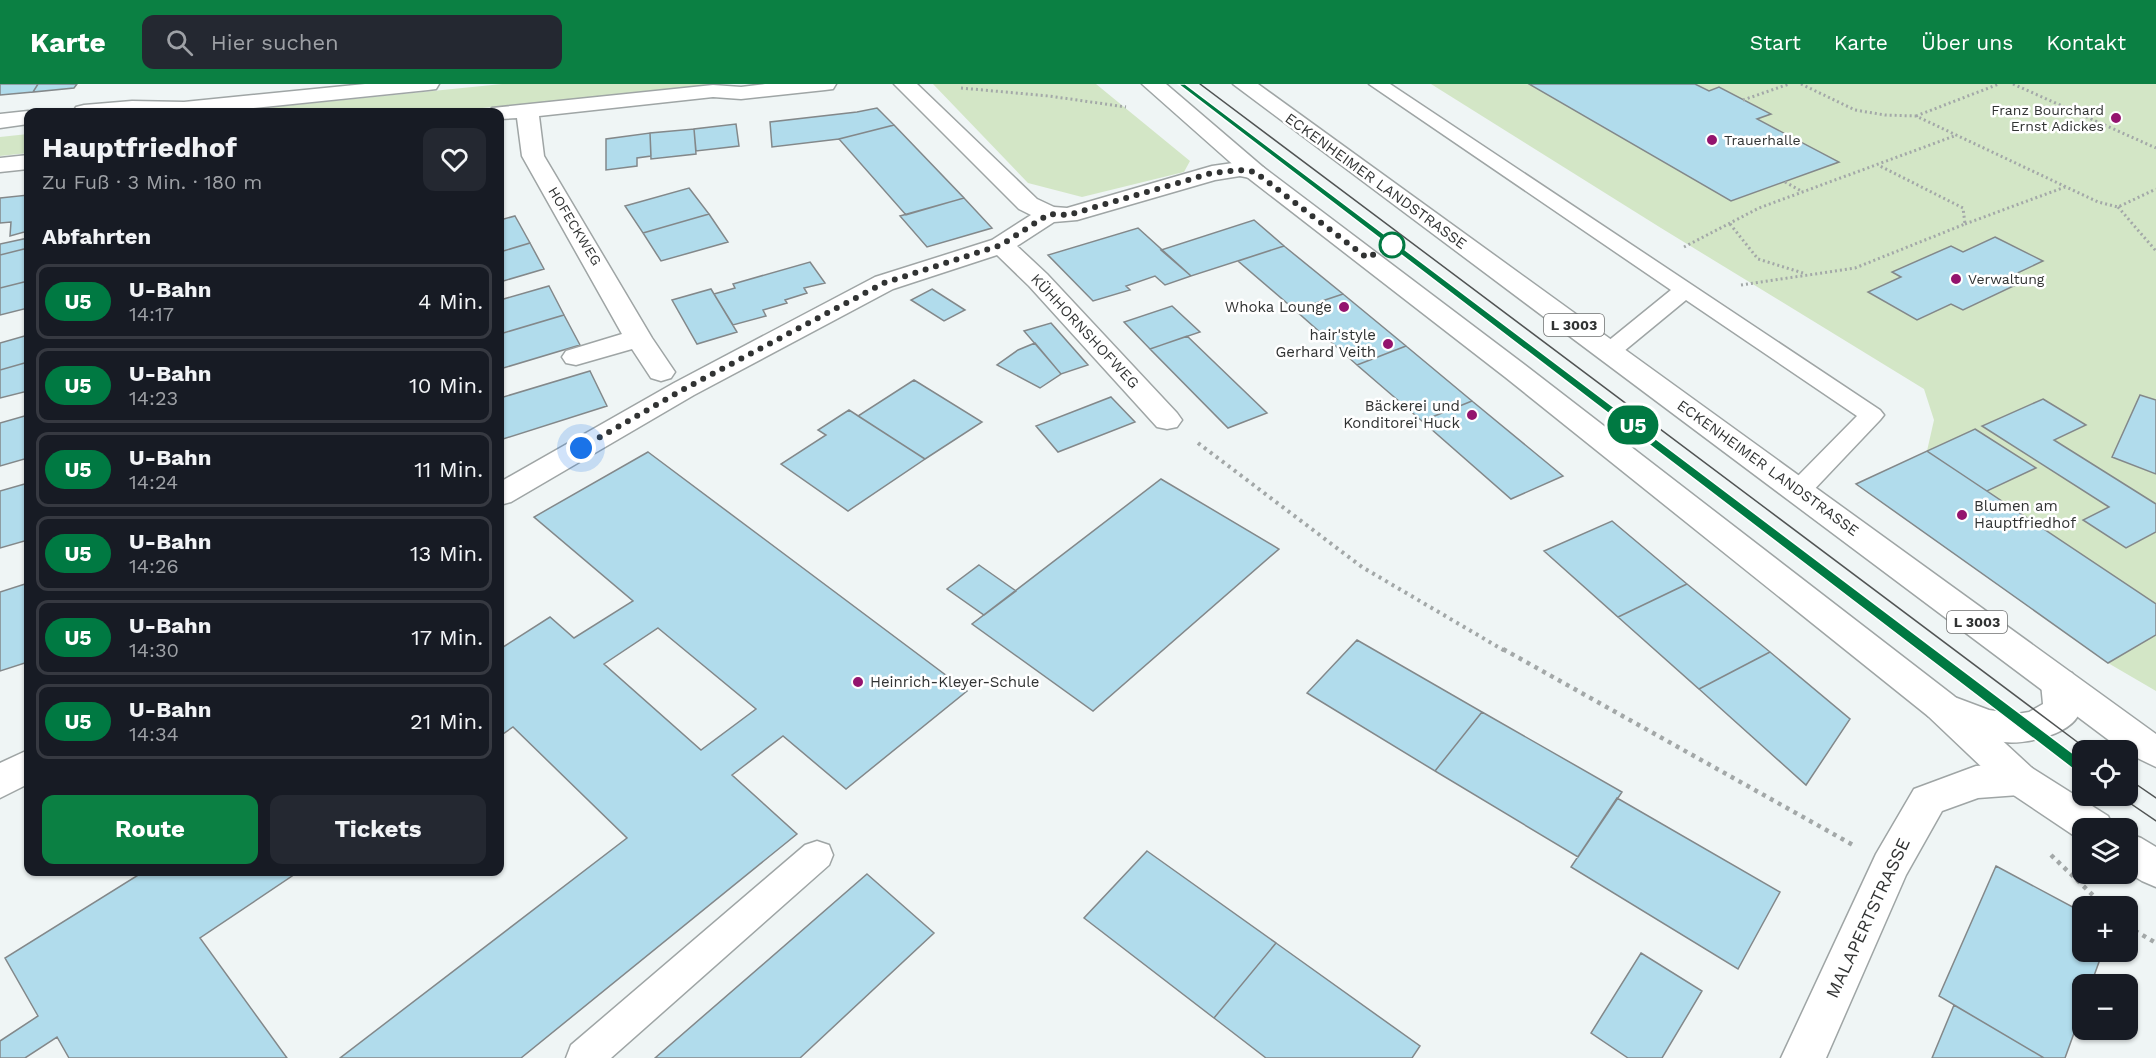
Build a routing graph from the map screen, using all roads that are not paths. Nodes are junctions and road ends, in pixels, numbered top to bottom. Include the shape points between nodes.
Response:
1 (428, 84) edge
2 (825, 84) edge
3 (1154, 84) edge
4 (1244, 84) edge
5 (1378, 84) edge
6 (910, 89) edge
7 (135, 103) edge
8 (107, 108) edge
9 (176, 108) edge
10 (194, 108) edge
11 (527, 110) junction
12 (504, 113) edge
13 (24, 118) edge
14 (0, 121) edge
15 (24, 162) edge
16 (0, 165) edge
17 (1255, 172) junction
18 (1049, 214) junction
19 (1001, 245) junction
20 (1685, 290) junction
21 (638, 338) junction
22 (1610, 351) junction
23 (576, 357) dead end
24 (661, 372) dead end
25 (1167, 420) road end
26 (1799, 490) junction
27 (504, 493) edge
28 (2059, 683) junction
29 (1941, 706) junction
30 (2156, 752) edge
31 (24, 768) edge
32 (2019, 779) junction
33 (0, 782) edge
34 (2079, 818) edge
35 (817, 855) dead end
36 (2138, 857) edge
37 (2156, 869) edge
38 (584, 1058) edge
39 (1803, 1058) edge

1 - 10 street
2 - 11 street
3 - 17 street
4 - 22 street, ECKENHEIMER LANDSTRASSE / L 3003
5 - 20 lane
6 - 18 street via 1028,204
7 - 8 street
7 - 9 street
11 - 12 street
11 - 21 street, HOFECKWEG via 533,156
13 - 14 street
15 - 16 street
17 - 18 street via 1212,173 1068,215
17 - 29 street
18 - 19 street
19 - 25 street, KÜHHORNSHOFWEG
19 - 27 street via 884,283 684,389
20 - 22 lane
20 - 26 lane via 1872,415
21 - 23 street
21 - 24 street, HOFECKWEG
22 - 26 street, ECKENHEIMER LANDSTRASSE / L 3003
26 - 28 street, ECKENHEIMER LANDSTRASSE / L 3003
28 - 29 street via 2062,710 2031,729 2001,729
28 - 30 street, ECKENHEIMER LANDSTRASSE / L 3003
29 - 32 street
31 - 33 street
32 - 34 street
32 - 39 street, MALAPERTSTRASSE via 1976,782 1928,800 1890,866
35 - 38 lane
36 - 37 street

